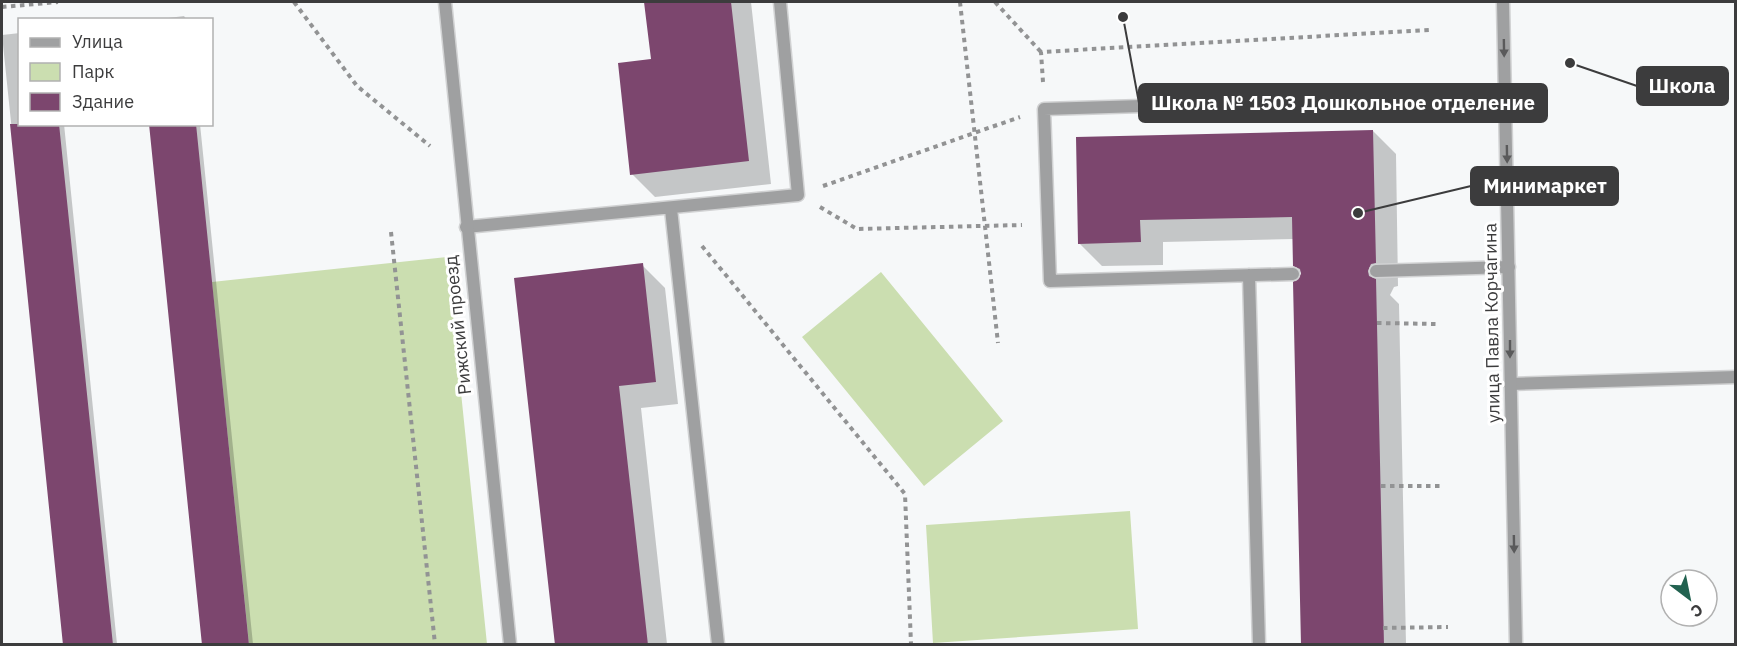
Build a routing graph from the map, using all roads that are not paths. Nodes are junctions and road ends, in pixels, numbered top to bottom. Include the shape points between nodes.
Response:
1 (445, 2) edge
2 (780, 2) edge
3 (1503, 2) edge
4 (1506, 95) junction
5 (671, 209) junction
6 (466, 227) junction
7 (1509, 267) junction
8 (1376, 271) dead end
9 (1293, 274) dead end
10 (1249, 275) junction
11 (1736, 377) edge
12 (1510, 384) junction
13 (510, 645) edge
14 (718, 645) edge
15 (1259, 645) edge
16 (1516, 645) edge

1 - 6 street, Рижский проезд
2 - 5 street via 798,195
3 -> 4 street, улица Павла Корчагина
4 -> 7 street, улица Павла Корчагина
4 - 10 street via 1044,109 1050,282
5 - 6 street
5 - 14 street
6 - 13 street, Рижский проезд
7 - 8 street
7 -> 12 street, улица Павла Корчагина
9 - 10 street
10 - 15 street
11 - 12 street
12 -> 16 street, улица Павла Корчагина

